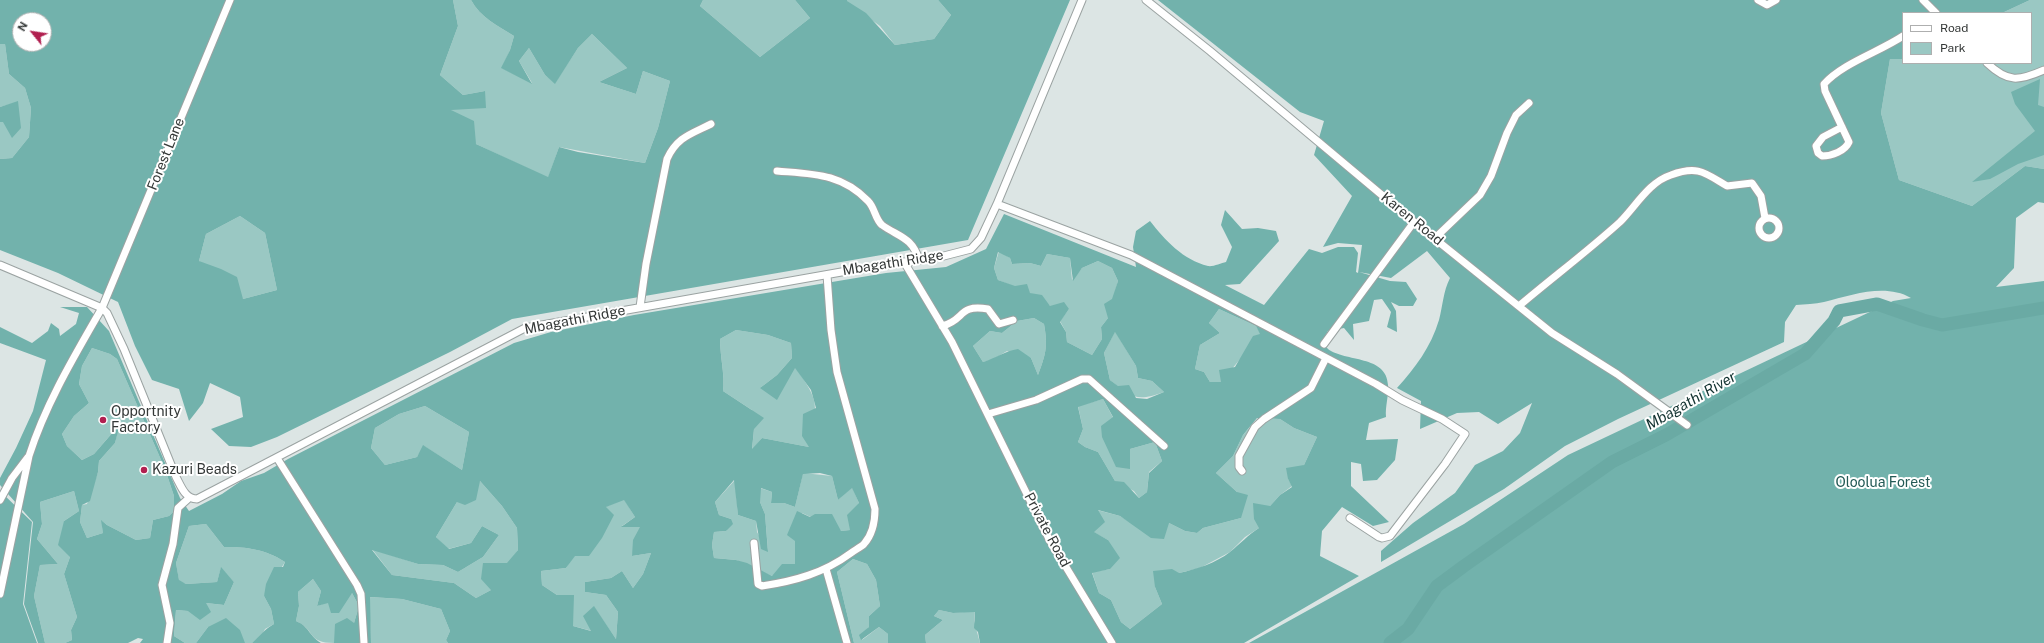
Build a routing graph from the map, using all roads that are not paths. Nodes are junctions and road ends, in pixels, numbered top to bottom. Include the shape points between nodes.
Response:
1 (230, 0) edge
2 (1082, 0) edge
3 (1146, 0) edge
4 (1758, 0) edge
5 (1776, 0) edge
6 (1928, 2) edge
7 (1935, 12) edge
8 (1902, 37) edge
9 (1989, 64) edge
10 (2044, 70) edge
11 (1528, 103) dead end
12 (711, 124) dead end
13 (1842, 127) junction
14 (777, 172) dead end
15 (997, 204) junction
16 (1765, 218) dead end
17 (1414, 222) junction
18 (1435, 238) junction
19 (919, 260) junction
20 (904, 262) junction
21 (0, 265) edge
22 (827, 275) junction
23 (1519, 306) junction
24 (640, 307) junction
25 (102, 308) junction
26 (1013, 320) dead end
27 (942, 326) junction
28 (1324, 344) dead end
29 (1326, 358) junction
30 (988, 414) junction
31 (1684, 422) dead end
32 (1164, 446) dead end
33 (29, 456) junction
34 (277, 458) junction
35 (1242, 471) dead end
36 (189, 498) junction
37 (0, 500) edge
38 (1350, 518) dead end
39 (754, 543) dead end
40 (826, 569) junction
41 (0, 594) edge
42 (168, 643) edge
43 (364, 643) edge
44 (847, 643) edge
45 (1112, 643) edge

1 - 25 street, Forest Lane
2 - 15 street, Mbagathi Ridge
3 - 17 street, Karen Road
4 - 5 street via 1767,5
6 - 7 street
8 - 13 street via 1847,67 1824,84
9 - 10 street via 2004,76 2013,79 2022,79
11 - 18 street via 1516,115 1491,176 1480,195
12 - 24 street via 679,140 672,147 667,159
13 - 13 street via 1849,142 1846,147 1826,156 1818,153 1818,141
14 - 19 street via 827,176 852,188 872,205 882,224 912,244
15 - 19 street, Mbagathi Ridge via 981,238 971,249 962,253
15 - 29 street via 1131,255
16 - 23 street via 1761,196 1752,183 1727,186 1713,176 1697,170 1670,175 1656,182 1620,222
17 - 18 street, Karen Road
17 - 28 street
18 - 23 street, Karen Road
19 - 20 street, Mbagathi Ridge
20 - 22 street, Mbagathi Ridge
20 - 27 street, Private Road
21 - 25 street
22 - 24 street, Mbagathi Ridge
22 - 40 street via 837,372 875,509 874,523 864,544
23 - 31 street, Karen Road via 1552,333 1617,374
24 - 34 street, Mbagathi Ridge via 525,328
25 - 33 street, Forest Lane via 48,406
25 - 36 street via 107,313 124,349 176,477
26 - 27 street via 999,324 988,309 974,307 955,322
27 - 30 street, Private Road
29 - 35 street via 1312,388 1255,427 1239,456 1239,467
29 - 38 street via 1442,419 1465,434 1390,536 1379,537
30 - 32 street via 1036,400 1082,379 1089,379
30 - 45 street, Private Road via 1049,539
33 - 37 street via 12,478
33 - 41 street
34 - 36 street, Mbagathi Ridge via 197,499
34 - 43 street via 357,585 361,594
36 - 42 street via 178,508 173,544 162,585 170,623
39 - 40 street via 757,583 760,585 790,582
40 - 44 street

